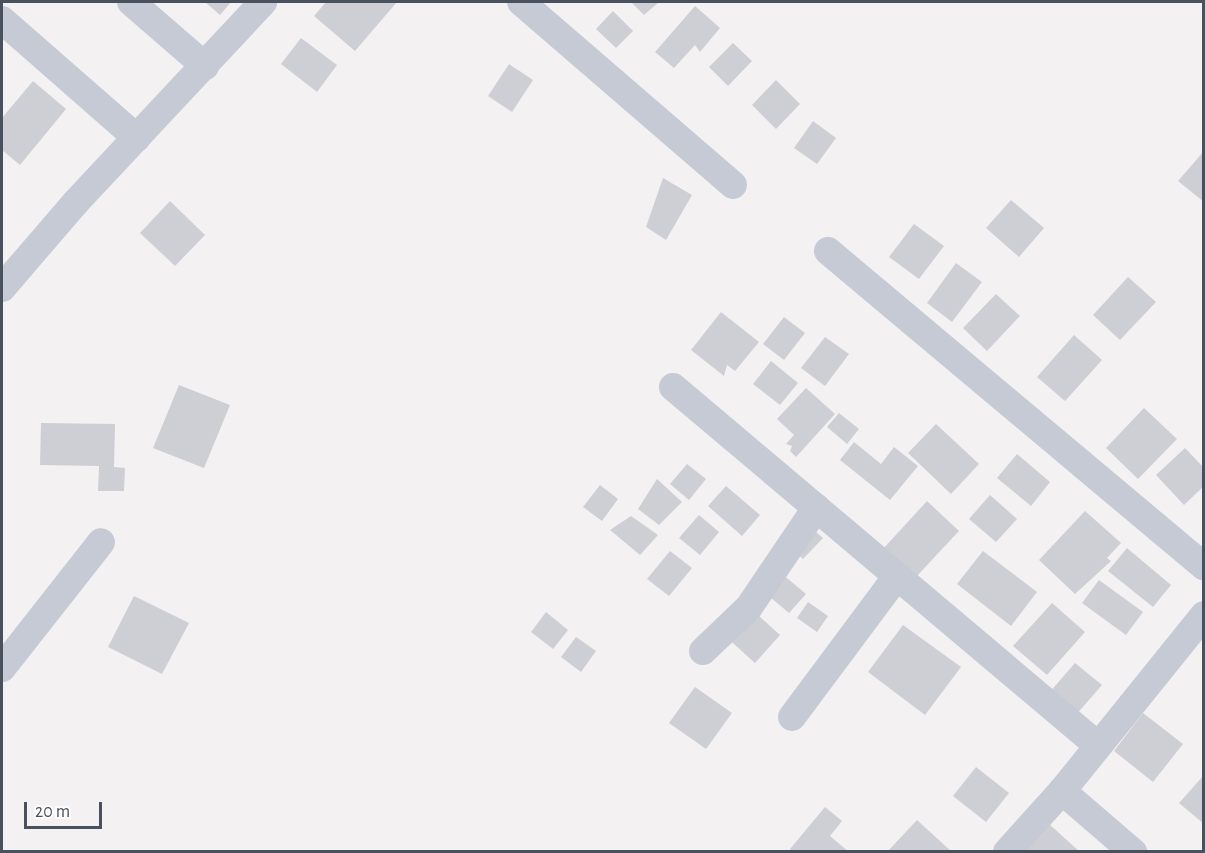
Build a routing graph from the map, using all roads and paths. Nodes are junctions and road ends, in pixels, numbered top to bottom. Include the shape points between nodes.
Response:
1 (131, 2) edge
2 (263, 2) edge
3 (521, 2) edge
4 (2, 20) edge
5 (204, 66) junction
6 (137, 138) junction
7 (733, 185) dead end
8 (828, 251) dead end
9 (2, 288) edge
10 (673, 387) dead end
11 (816, 508) junction
12 (101, 542) dead end
13 (1203, 567) edge
14 (897, 576) junction
15 (1203, 615) edge
16 (703, 651) dead end
17 (2, 668) edge
18 (792, 717) dead end
19 (1096, 744) junction
20 (1062, 791) junction
21 (1007, 852) edge
22 (1133, 852) edge

1 - 5 street
2 - 5 street
3 - 7 street
4 - 6 street
5 - 6 street
6 - 9 street
8 - 13 street
10 - 11 street
11 - 14 street
11 - 16 street via 749,607
12 - 17 street
14 - 18 street
14 - 19 street
15 - 19 street
19 - 20 street
20 - 21 street
20 - 22 street

